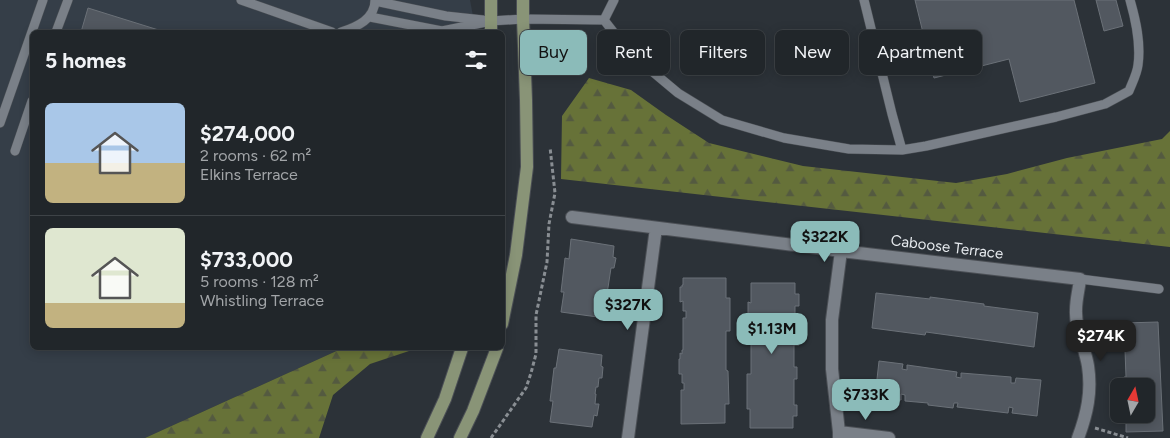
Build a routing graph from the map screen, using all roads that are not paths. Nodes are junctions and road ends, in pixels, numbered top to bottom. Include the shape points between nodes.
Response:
1 (43, 0) edge
2 (68, 0) edge
3 (241, 0) edge
4 (491, 0) edge
5 (523, 0) edge
6 (614, 0) edge
7 (864, 0) edge
8 (1130, 0) edge
9 (375, 1) edge
10 (370, 17) junction
11 (523, 19) junction
12 (604, 20) junction
13 (491, 26) edge
14 (33, 30) edge
15 (57, 30) edge
16 (326, 30) edge
17 (348, 30) edge
18 (437, 30) edge
19 (452, 30) edge
20 (30, 37) edge
21 (30, 107) edge
22 (0, 124) edge
23 (902, 150) junction
24 (15, 151) dead end
25 (572, 217) dead end
26 (656, 228) junction
27 (841, 251) junction
28 (1080, 279) junction
29 (1159, 289) dead end
30 (505, 309) edge
31 (461, 350) edge
32 (496, 350) edge
33 (839, 435) edge
34 (427, 438) edge
35 (460, 438) edge
36 (628, 438) edge
37 (889, 438) edge
38 (1078, 438) edge

1 - 14 lane
2 - 15 lane
3 - 16 lane
4 - 13 main road
5 - 11 main road
6 - 12 lane
7 - 23 lane
8 - 23 lane via 1139,38 1138,67 1129,91 1105,104 1056,117
9 - 10 lane
9 - 13 lane
10 - 17 lane
10 - 18 lane
11 - 12 lane
11 - 13 lane
11 - 30 main road via 527,167 516,255
12 - 23 lane via 629,52 650,70 678,93 722,120 784,138 849,150
13 - 19 lane
20 - 22 lane
21 - 24 lane
25 - 26 street, Caboose Terrace
26 - 27 street, Caboose Terrace
26 - 36 street
27 - 28 street, Caboose Terrace
27 - 33 street via 832,320 832,369
28 - 29 lane
28 - 38 street via 1077,324 1088,367 1089,391 1087,412
31 - 34 main road via 445,399
32 - 35 main road
33 - 37 street

